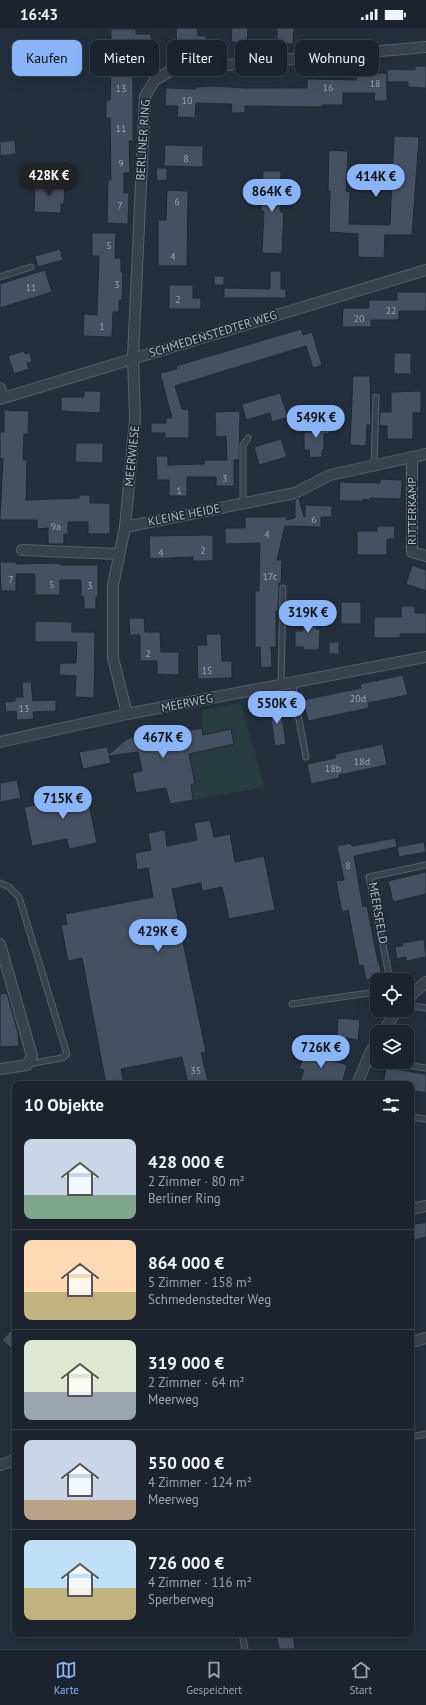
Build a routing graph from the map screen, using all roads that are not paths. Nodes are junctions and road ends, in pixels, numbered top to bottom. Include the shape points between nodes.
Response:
1 (426, 47) edge
2 (31, 267) dead end
3 (426, 270) edge
4 (0, 277) edge
5 (133, 357) junction
6 (1, 395) edge
7 (376, 396) dead end
8 (248, 438) dead end
9 (426, 454) edge
10 (412, 457) junction
11 (374, 465) junction
12 (243, 503) junction
13 (124, 527) junction
14 (22, 550) dead end
15 (118, 554) junction
16 (426, 556) edge
17 (283, 588) dead end
18 (426, 657) edge
19 (292, 682) junction
20 (281, 684) junction
21 (127, 714) junction
22 (0, 742) edge
23 (306, 757) dead end
24 (426, 865) edge
25 (0, 883) edge
26 (1, 949) edge
27 (389, 973) edge
28 (426, 982) edge
29 (370, 993) edge
30 (414, 993) edge
31 (292, 1004) dead end
32 (414, 1006) edge
33 (426, 1008) edge
34 (370, 1062) edge
35 (27, 1064) junction
36 (414, 1066) edge
37 (426, 1068) edge
38 (0, 1070) edge
39 (359, 1081) edge
40 (414, 1117) edge
41 (426, 1119) edge
42 (426, 1206) edge
43 (414, 1208) edge
44 (426, 1338) edge
45 (414, 1341) edge
46 (426, 1434) edge
47 (414, 1436) edge
48 (12, 1461) edge
49 (0, 1465) edge
50 (243, 1637) edge
51 (245, 1649) edge

1 - 5 street, BERLINER RING via 172,70 155,80 144,96
2 - 4 lane
3 - 5 street, SCHMEDENSTEDTER WEG
5 - 6 street, SCHMEDENSTEDTER WEG
5 - 13 street, MEERWIESE via 136,419
7 - 11 lane
8 - 12 lane via 243,445
9 - 10 street, KLEINE HEIDE
10 - 11 street, KLEINE HEIDE
10 - 16 street, RITTERKAMP via 412,552
11 - 12 street, KLEINE HEIDE via 330,475 295,493
12 - 13 street, KLEINE HEIDE
13 - 15 street, MEERWIESE
14 - 15 street
15 - 21 street, MEERWIESE via 112,585 113,658
17 - 20 lane
18 - 19 street, MEERWEG
19 - 20 street, MEERWEG
19 - 23 lane
20 - 21 street, MEERWEG
21 - 22 street, MEERWEG
24 - 27 lane, MEERSFELD via 370,877
25 - 35 lane via 9,887 19,897 67,1054 62,1058
26 - 35 street via 32,1056
28 - 30 street
29 - 31 lane
32 - 33 lane
34 - 39 street
35 - 38 street
36 - 37 lane
40 - 41 lane
42 - 43 street
44 - 45 street
46 - 47 lane
48 - 49 street
50 - 51 lane

